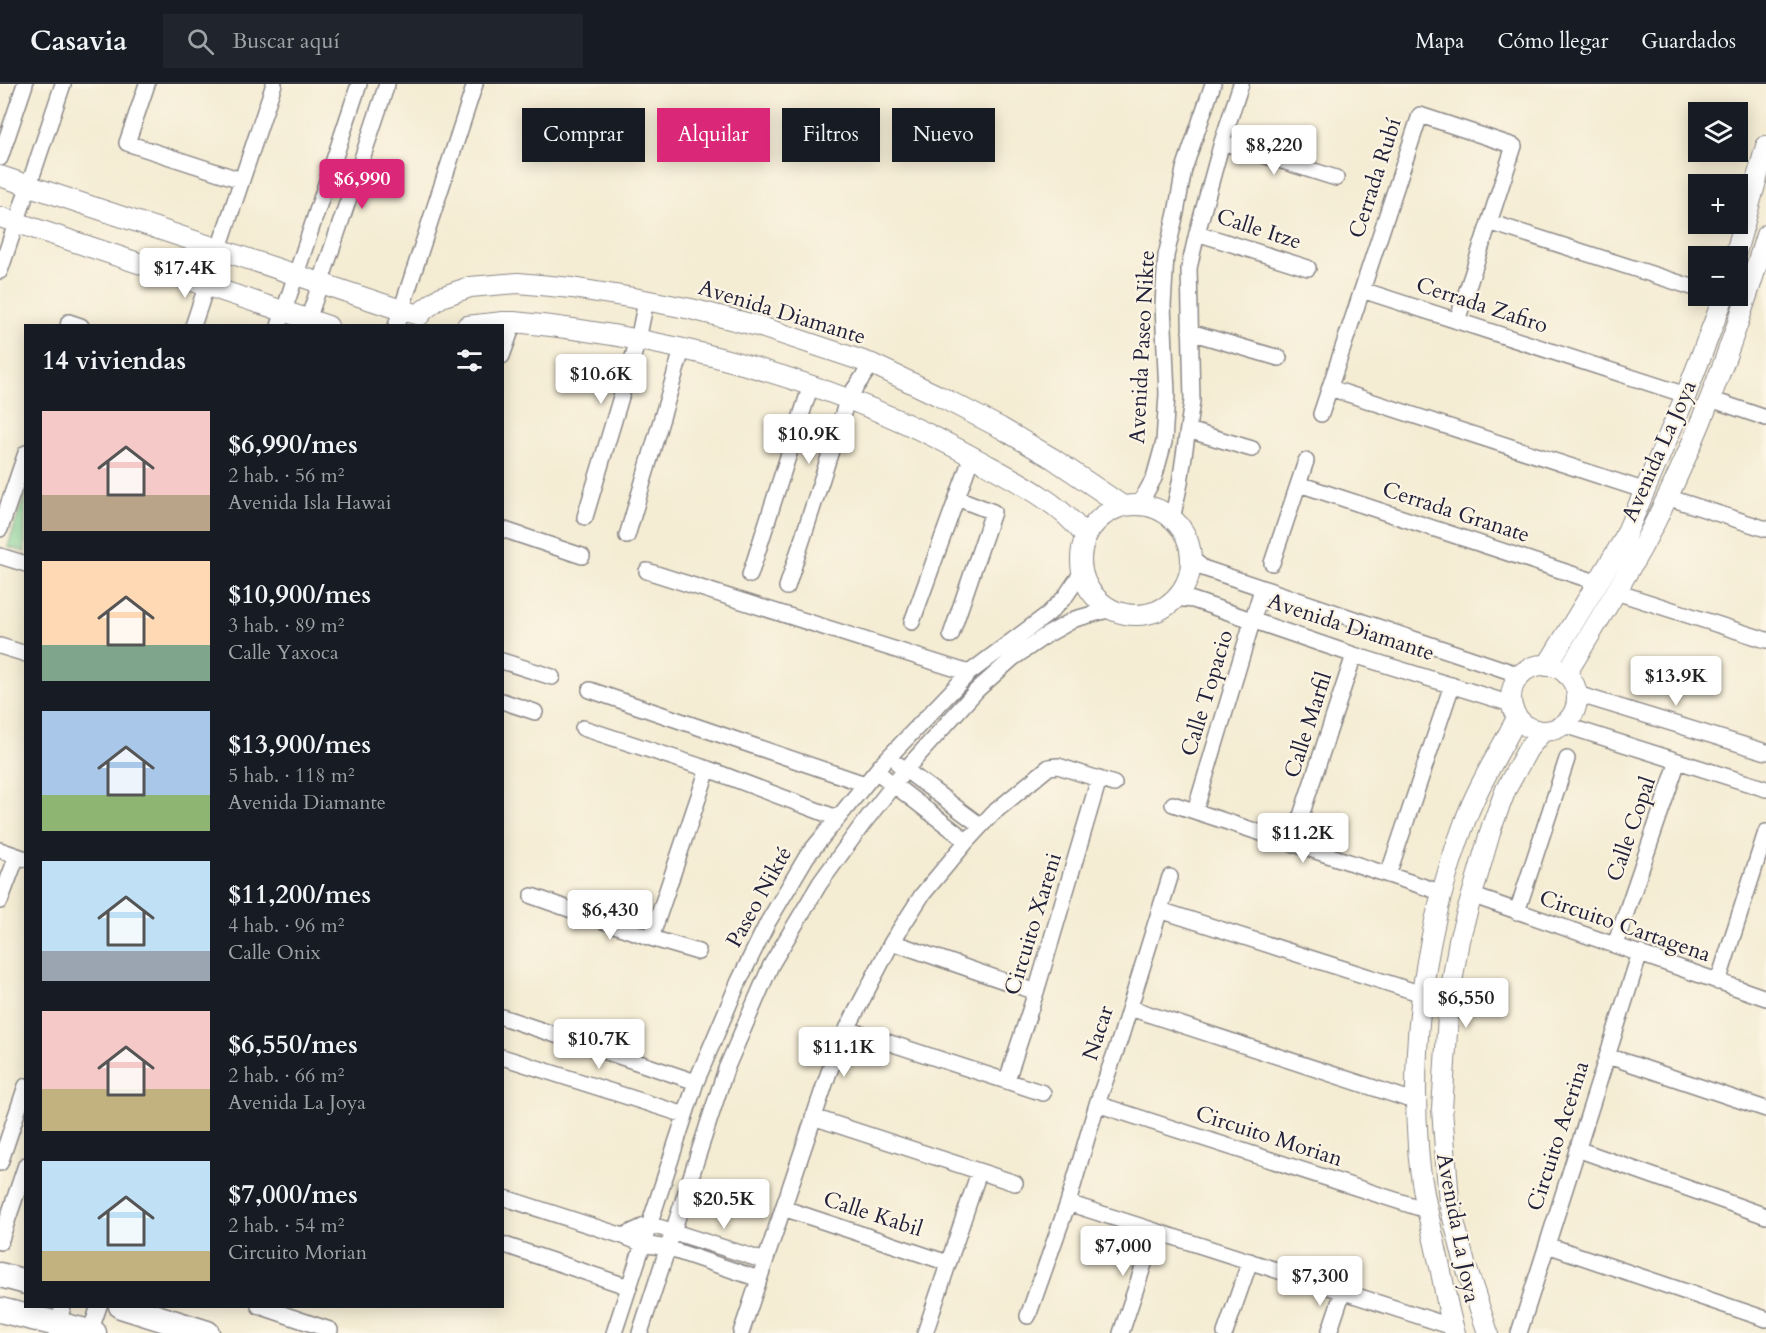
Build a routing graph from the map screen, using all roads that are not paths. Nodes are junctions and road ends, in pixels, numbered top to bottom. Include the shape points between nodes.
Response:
1 (25, 84) edge
2 (63, 84) edge
3 (147, 84) edge
4 (274, 84) edge
5 (359, 84) edge
6 (387, 84) edge
7 (475, 84) edge
8 (1213, 84) edge
9 (1241, 84) edge
10 (1222, 142) junction
11 (1766, 146) edge
12 (0, 158) edge
13 (0, 176) edge
14 (1336, 178) dead end
15 (241, 180) junction
16 (29, 187) junction
17 (8, 221) edge
18 (1489, 222) junction
19 (1197, 233) junction
20 (1766, 235) edge
21 (1738, 246) edge
22 (218, 248) junction
23 (1308, 268) dead end
24 (0, 271) edge
25 (296, 275) junction
26 (320, 283) junction
27 (208, 285) junction
28 (1688, 286) edge
29 (1362, 290) junction
30 (646, 301) junction
31 (1718, 306) edge
32 (398, 318) edge
33 (281, 319) edge
34 (420, 320) edge
35 (1457, 321) junction
36 (307, 322) edge
37 (514, 322) junction
38 (194, 324) edge
39 (481, 324) edge
40 (1190, 332) junction
41 (638, 340) junction
42 (504, 350) edge
43 (682, 350) junction
44 (1279, 358) dead end
45 (872, 364) junction
46 (811, 385) junction
47 (1330, 388) junction
48 (1686, 395) junction
49 (848, 398) junction
50 (1710, 399) junction
51 (1321, 414) dead end
52 (1766, 418) edge
53 (1188, 430) junction
54 (1252, 449) dead end
55 (972, 456) junction
56 (24, 459) edge
57 (1306, 461) dead end
58 (1299, 484) junction
59 (1646, 491) junction
60 (1667, 497) junction
61 (957, 498) junction
62 (1131, 506) junction
63 (585, 517) dead end
64 (1172, 519) junction
65 (0, 529) edge
66 (1766, 529) edge
67 (504, 530) edge
68 (627, 536) dead end
69 (1086, 537) junction
70 (0, 556) edge
71 (582, 556) dead end
72 (1191, 558) junction
73 (24, 563) edge
74 (1272, 563) dead end
75 (647, 571) dead end
76 (1082, 572) junction
77 (750, 575) dead end
78 (787, 587) dead end
79 (1607, 587) junction
80 (1262, 589) junction
81 (1176, 598) junction
82 (1112, 609) junction
83 (1252, 621) junction
84 (912, 622) dead end
85 (951, 635) dead end
86 (1766, 640) edge
87 (0, 646) edge
88 (24, 653) edge
89 (1354, 655) junction
90 (504, 662) edge
91 (1547, 666) junction
92 (969, 673) junction
93 (1566, 674) junction
94 (1520, 675) junction
95 (552, 678) dead end
96 (1452, 685) junction
97 (591, 690) dead end
98 (1576, 694) junction
99 (504, 702) edge
100 (1514, 711) junction
101 (535, 712) dead end
102 (1564, 725) junction
103 (583, 728) dead end
104 (1542, 732) junction
105 (1766, 752) edge
106 (889, 756) junction
107 (1567, 759) dead end
108 (1678, 761) junction
109 (708, 769) junction
110 (906, 769) junction
111 (876, 771) junction
112 (865, 784) junction
113 (894, 785) junction
114 (1766, 789) edge
115 (1173, 804) dead end
116 (1195, 811) junction
117 (837, 818) junction
118 (981, 826) junction
119 (1766, 832) edge
120 (967, 841) junction
121 (1292, 843) junction
122 (0, 850) edge
123 (21, 858) edge
124 (1388, 875) junction
125 (1170, 877) dead end
126 (1443, 893) junction
127 (1471, 895) junction
128 (532, 896) dead end
129 (0, 901) edge
130 (1160, 910) junction
131 (1517, 912) junction
132 (651, 938) junction
133 (891, 942) junction
134 (1615, 945) junction
135 (698, 952) dead end
136 (1640, 953) junction
137 (1718, 982) junction
138 (1036, 992) junction
139 (1422, 994) junction
140 (1766, 998) edge
141 (1130, 1008) junction
142 (504, 1018) edge
143 (848, 1029) junction
144 (1608, 1056) junction
145 (504, 1058) edge
146 (1007, 1080) junction
147 (696, 1082) junction
148 (24, 1092) edge
149 (1042, 1093) dead end
150 (1416, 1102) junction
151 (1097, 1104) junction
152 (1766, 1109) edge
153 (685, 1115) junction
154 (813, 1117) junction
155 (1577, 1149) junction
156 (0, 1163) edge
157 (24, 1171) edge
158 (980, 1172) junction
159 (1015, 1183) dead end
160 (504, 1198) edge
161 (1068, 1203) junction
162 (783, 1208) junction
163 (1426, 1210) junction
164 (1766, 1216) edge
165 (650, 1224) junction
166 (672, 1231) junction
167 (1155, 1231) junction
168 (622, 1236) junction
169 (0, 1242) edge
170 (504, 1245) edge
171 (644, 1245) junction
172 (1547, 1245) junction
173 (667, 1248) junction
174 (1438, 1256) junction
175 (1463, 1256) junction
176 (765, 1261) junction
177 (1250, 1261) junction
178 (948, 1263) junction
179 (0, 1275) edge
180 (759, 1280) junction
181 (24, 1281) edge
182 (629, 1287) junction
183 (1343, 1291) junction
184 (98, 1308) edge
185 (127, 1308) edge
186 (265, 1308) edge
187 (0, 1310) edge
188 (1028, 1316) dead end
189 (1766, 1319) edge
190 (59, 1321) edge
191 (330, 1330) dead end
192 (1454, 1330) edge
193 (92, 1332) edge
194 (207, 1333) edge
195 (614, 1333) edge
196 (640, 1333) edge
197 (741, 1333) edge
198 (924, 1333) edge
199 (1121, 1333) edge
200 (1225, 1333) edge
201 (1329, 1333) edge
202 (1488, 1333) edge
203 (1519, 1333) edge

1 - 12 street
2 - 16 street
3 - 15 street via 127,143
4 - 15 street
5 - 25 street
6 - 26 street
7 - 32 street
8 - 62 street, Avenida Paseo Nikte via 1184,169 1166,256 1164,441 1154,478
9 - 10 street, Avenida Paseo Nikte
10 - 14 street
10 - 19 street, Avenida Paseo Nikte
11 - 21 street
13 - 16 street, Avenida Diamante
15 - 22 street
16 - 17 street
16 - 22 street, Avenida Diamante
17 - 24 street
17 - 27 street
18 - 28 street
18 - 29 street, Cerrada Rubí via 1514,146 1420,115
18 - 35 street, Cerrada Rubí
19 - 23 street, Calle Itze
19 - 40 street, Avenida Paseo Nikte via 1189,268
20 - 50 street, Avenida La Joya
22 - 25 street, Avenida Diamante
22 - 27 street
25 - 26 street, Avenida Diamante
25 - 33 street
26 - 32 street, Avenida Diamante
26 - 36 street
27 - 33 street
27 - 38 street
29 - 35 street, Cerrada Zafiro
29 - 47 street
30 - 34 street, Avenida Diamante via 518,283 470,287 441,297 424,310
30 - 41 street
30 - 45 street, Avenida Diamante via 758,326
31 - 48 street, Avenida La Joya
32 - 34 street, Avenida Diamante
33 - 36 street
35 - 48 street, Cerrada Zafiro
37 - 39 street
37 - 41 street
37 - 42 street
40 - 44 street
40 - 53 street, Avenida Paseo Nikte
41 - 43 street
41 - 63 street
43 - 46 street
43 - 68 street
45 - 49 street
45 - 62 street, Avenida Diamante via 1001,428
46 - 49 street
46 - 77 street
47 - 51 street
47 - 59 street
48 - 59 street, Avenida La Joya
49 - 55 street
49 - 78 street
50 - 52 street
50 - 60 street, Avenida La Joya
53 - 54 street
53 - 64 street, Avenida Paseo Nikte
55 - 61 street
55 - 69 street via 1050,502
56 - 65 street
57 - 58 street
58 - 74 street
58 - 79 street, Cerrada Granate
59 - 79 street, Avenida La Joya
60 - 66 street
60 - 79 street, Avenida La Joya via 1641,548
61 - 84 street
61 - 85 street via 993,512
62 - 64 street via 1157,509
62 - 69 street via 1107,513
64 - 72 street via 1189,543
67 - 71 street
69 - 76 street
70 - 73 street
72 - 80 street, Avenida Diamante via 1203,568
72 - 81 street via 1185,586
75 - 92 street
76 - 82 street via 1098,600
76 - 92 street, Paseo Nikté via 1048,614
79 - 86 street, Cerrada Granate
79 - 91 street, Avenida La Joya
79 - 93 street, Avenida La Joya
80 - 83 street, Calle Topacio
80 - 94 street, Avenida Diamante
81 - 82 street via 1162,609 1146,614 1128,615
81 - 83 street, Avenida Diamante via 1193,600
82 - 110 street, Paseo Nikté via 1075,619 1013,658 977,690
83 - 89 street, Avenida Diamante
83 - 116 street, Calle Topacio
87 - 88 street
89 - 96 street, Avenida Diamante
89 - 121 street, Calle Marfil
90 - 95 street
91 - 93 street
91 - 94 street via 1537,666
92 - 106 street, Paseo Nikté
93 - 98 street
94 - 100 street via 1511,693
96 - 100 street, Avenida Diamante
96 - 124 street
97 - 112 street
98 - 102 street via 1576,706
98 - 105 street
99 - 101 street
100 - 104 street via 1524,725
100 - 126 street, Avenida La Joya via 1464,822
102 - 104 street
102 - 108 street
103 - 109 street
104 - 127 street, Avenida La Joya via 1506,789
106 - 110 street
106 - 111 street, Paseo Nikté
107 - 131 street
108 - 114 street
108 - 134 street, Calle Copal
109 - 117 street
109 - 132 street
110 - 113 street, Paseo Nikté
110 - 118 street
111 - 112 street, Paseo Nikté
111 - 113 street
112 - 117 street, Paseo Nikté
113 - 120 street
113 - 166 street, Paseo Nikté via 820,883 771,965 726,1069
115 - 116 street
116 - 121 street
117 - 147 street, Paseo Nikté via 807,855 768,922
118 - 120 street, Circuito Xareni
118 - 138 street, Circuito Xareni via 1049,767 1059,766 1106,782
119 - 137 street
120 - 133 street, Circuito Xareni via 922,895
121 - 124 street
122 - 123 street
123 - 129 street
124 - 126 street
125 - 130 street, Nacar
126 - 139 street, Avenida La Joya via 1432,930
127 - 131 street, Circuito Cartagena
127 - 175 street, Avenida La Joya via 1449,1001 1442,1109 1449,1202
128 - 132 street
130 - 139 street
130 - 141 street, Nacar
131 - 134 street, Circuito Cartagena
132 - 135 street
133 - 138 street
133 - 143 street, Circuito Xareni
134 - 136 street, Circuito Cartagena
136 - 137 street, Circuito Cartagena
136 - 144 street, Circuito Acerina
137 - 140 street, Circuito Cartagena
138 - 146 street, Circuito Xareni
139 - 150 street, Avenida La Joya
141 - 150 street
141 - 151 street, Nacar
142 - 147 street
143 - 146 street
143 - 154 street, Circuito Xareni
144 - 152 street
144 - 155 street, Circuito Acerina
145 - 153 street
146 - 149 street
147 - 153 street, Paseo Nikté
148 - 156 street
150 - 163 street, Avenida La Joya
151 - 161 street, Nacar
151 - 163 street, Circuito Morian
153 - 165 street, Paseo Nikté
154 - 158 street
154 - 162 street, Circuito Xareni
155 - 164 street
155 - 172 street, Circuito Acerina
157 - 169 street
158 - 159 street
158 - 178 street
160 - 168 street
161 - 167 street
161 - 188 street, Nacar
162 - 176 street, Circuito Xareni
162 - 178 street, Calle Kabil
163 - 174 street, Avenida La Joya
165 - 166 street
165 - 168 street
165 - 171 street, Paseo Nikté
166 - 173 street, Paseo Nikté
166 - 176 street
167 - 177 street
167 - 199 street
168 - 171 street
170 - 182 street
171 - 173 street
171 - 182 street, Paseo Nikté
172 - 189 street
172 - 203 street, Circuito Acerina
173 - 180 street
173 - 196 street, Paseo Nikté
174 - 175 street
174 - 192 street, Avenida La Joya
175 - 202 street, Avenida La Joya
176 - 180 street, Circuito Xareni
177 - 183 street
177 - 200 street
178 - 198 street
179 - 181 main road
180 - 197 street, Circuito Xareni
182 - 195 street, Paseo Nikté
183 - 192 street
183 - 201 street
184 - 193 street
185 - 194 main road
186 - 191 street
187 - 190 main road
190 - 193 main road

